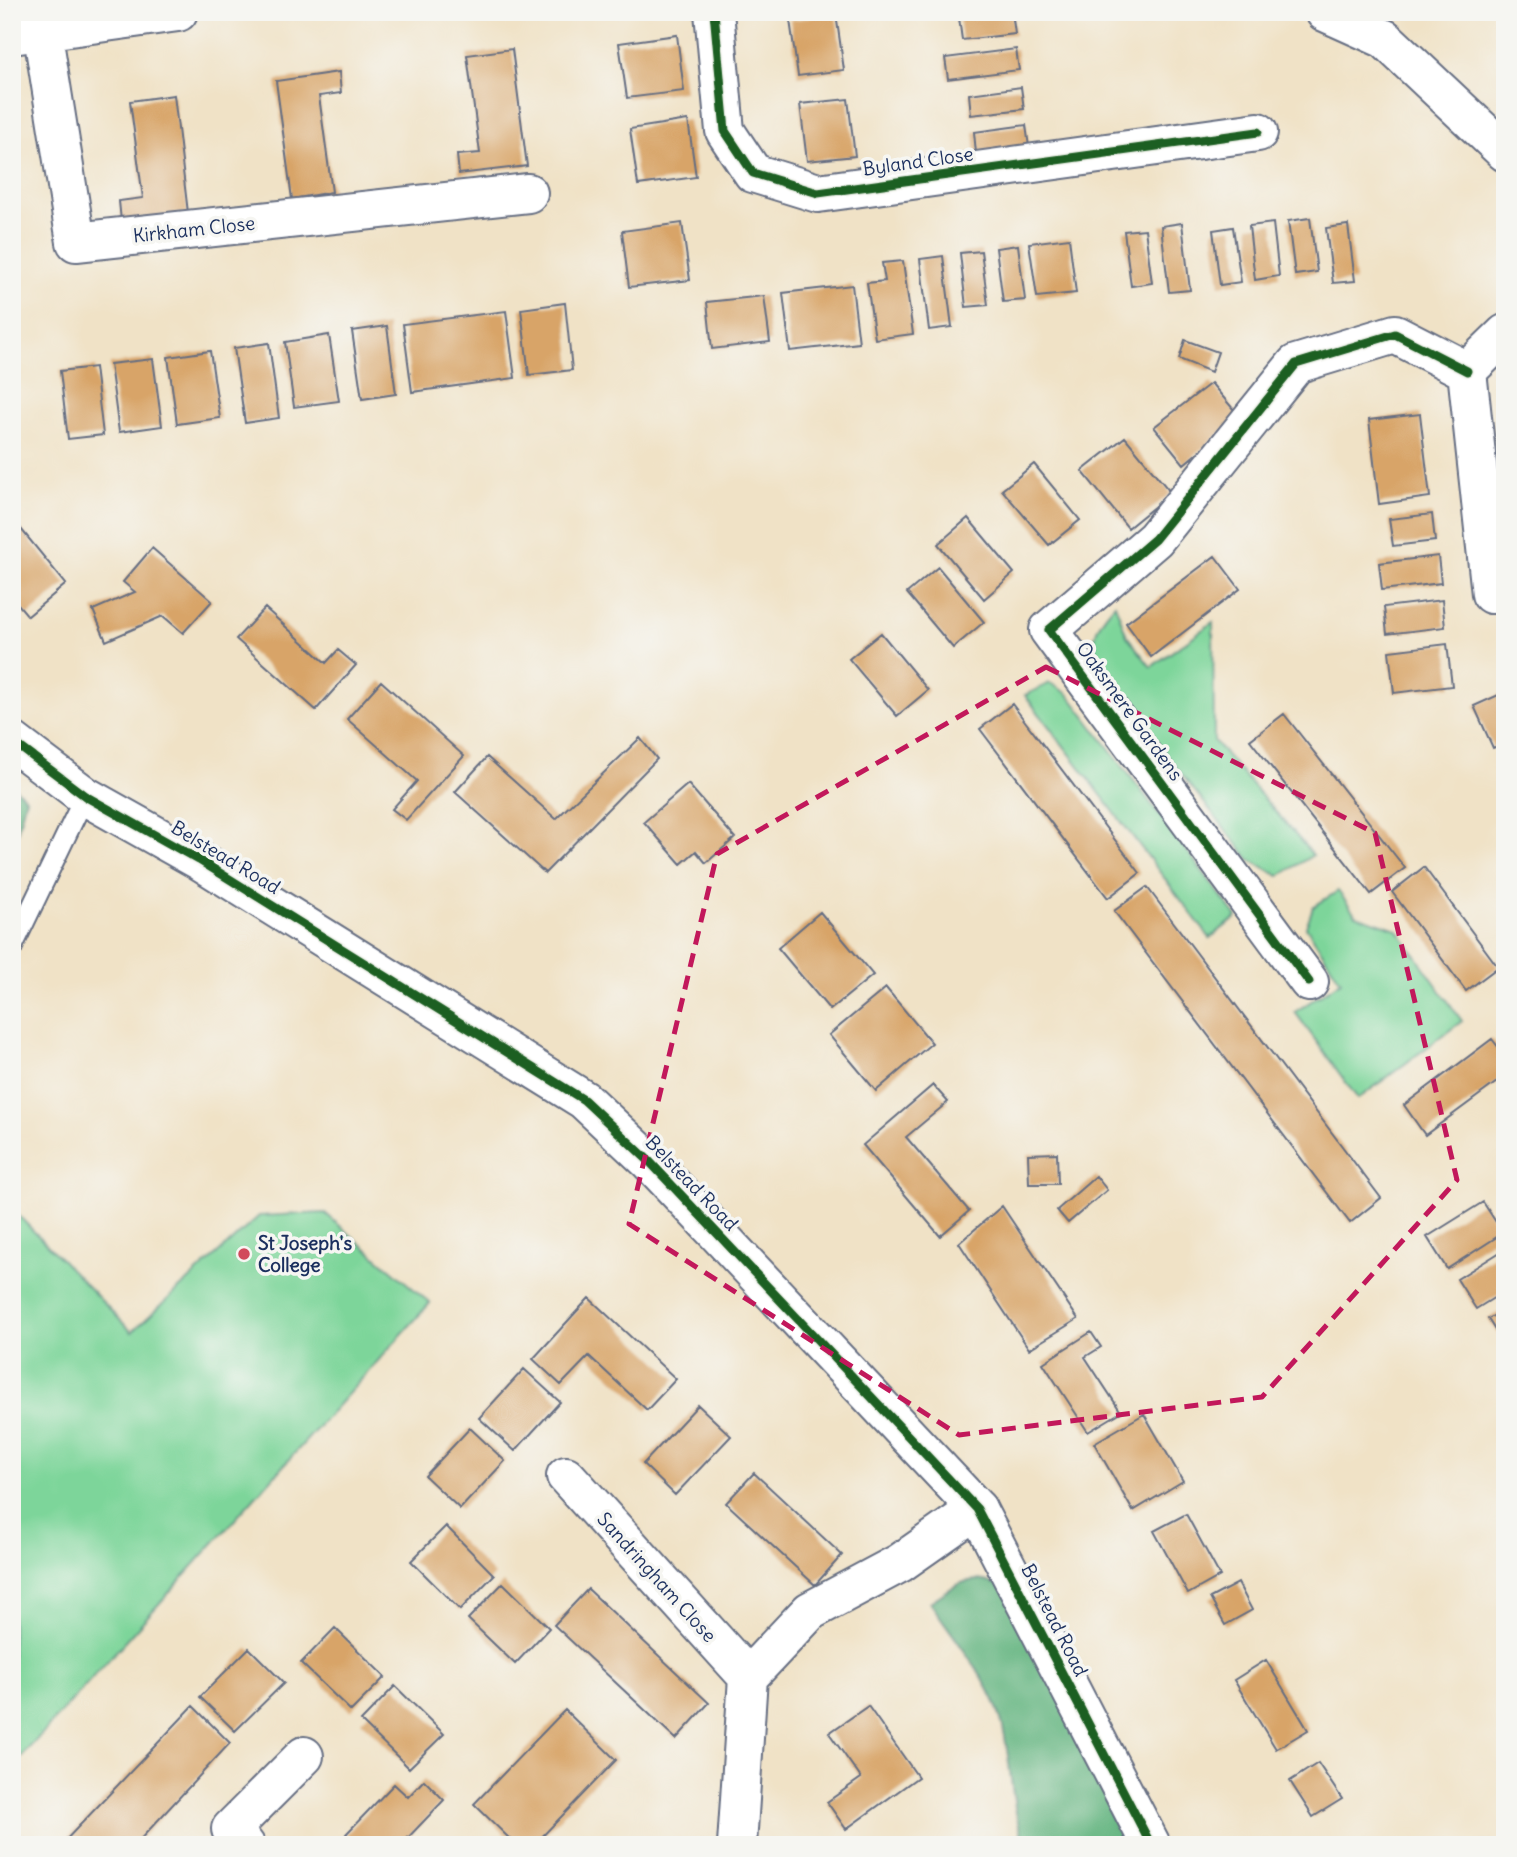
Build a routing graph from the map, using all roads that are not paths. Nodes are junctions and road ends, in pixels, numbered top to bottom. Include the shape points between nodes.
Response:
1 (714, 12) edge
2 (1325, 12) edge
3 (167, 13) edge
4 (27, 32) edge
5 (1258, 132) dead end
6 (1505, 152) edge
7 (528, 193) dead end
8 (1505, 334) edge
9 (1467, 371) junction
10 (1491, 594) dead end
11 (12, 741) edge
12 (85, 796) junction
13 (12, 948) edge
14 (1308, 982) dead end
15 (566, 1476) dead end
16 (977, 1509) junction
17 (748, 1677) junction
18 (304, 1756) dead end
19 (245, 1845) edge
20 (737, 1845) edge
21 (1151, 1845) edge

1 - 5 street, Byland Close via 725,131 753,173 818,192
2 - 6 street via 1384,39
3 - 4 street
4 - 7 street, Kirkham Close via 76,242
8 - 9 street
9 - 10 street
9 - 14 street, Oaksmere Gardens via 1395,334 1296,365 1155,539 1049,630
11 - 12 street, Belstead Road
12 - 13 lane
12 - 16 street, Belstead Road via 199,860 584,1100 650,1162
15 - 17 street, Sandringham Close
16 - 17 street via 900,1563 810,1611
16 - 21 street, Belstead Road
17 - 20 street
18 - 19 street via 231,1829

